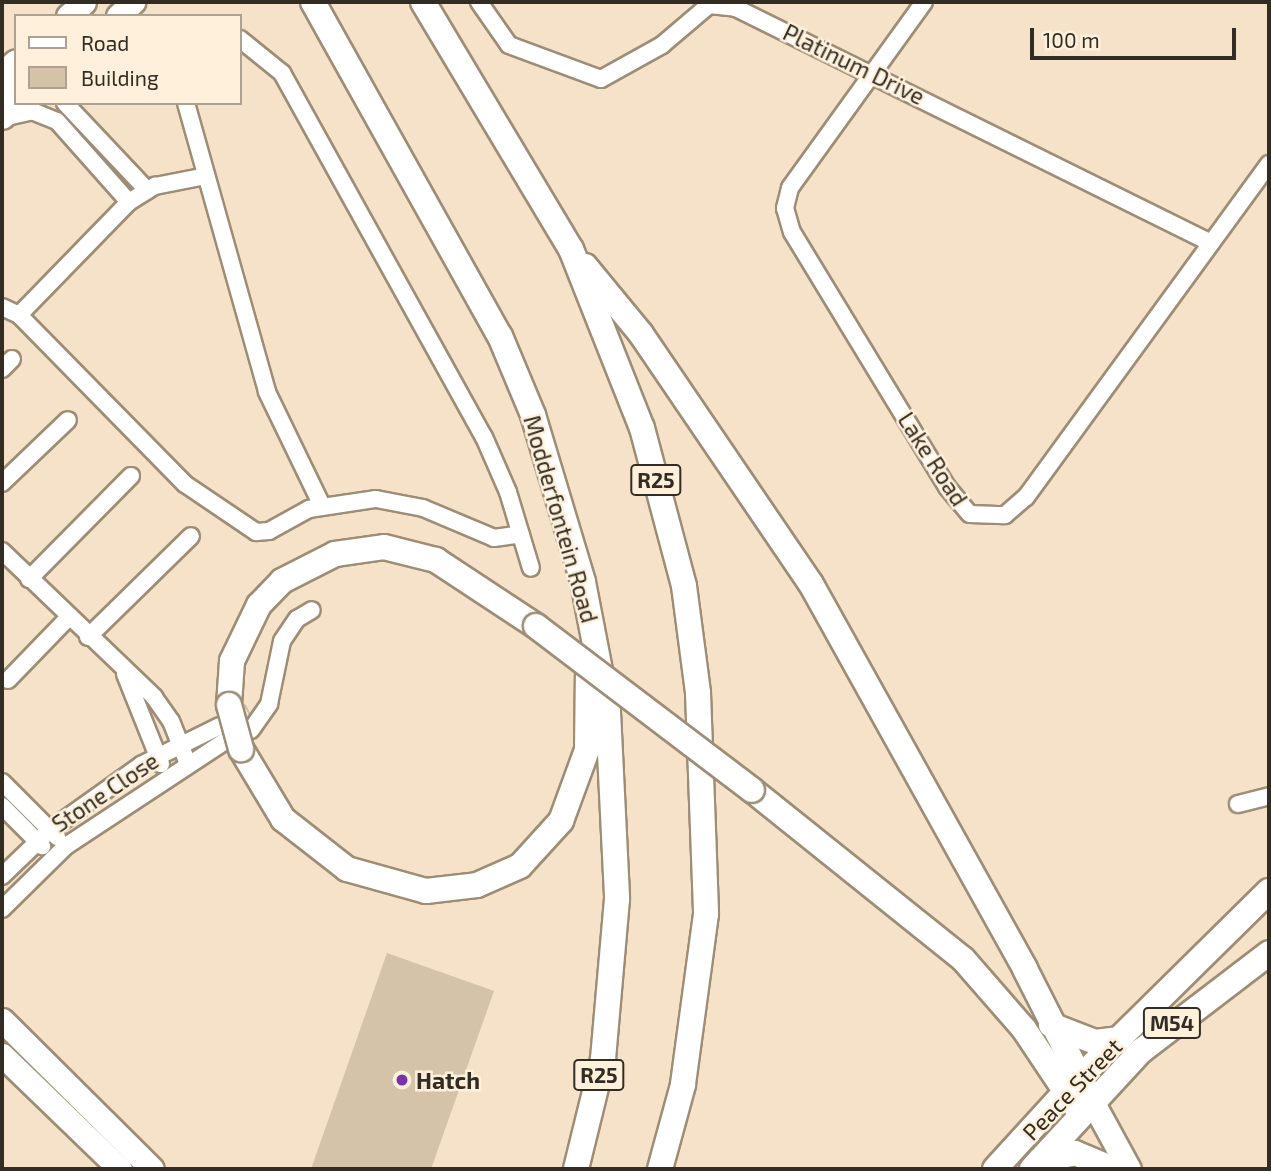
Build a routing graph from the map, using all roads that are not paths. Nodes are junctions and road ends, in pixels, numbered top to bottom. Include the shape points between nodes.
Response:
1 (84, 2) edge
2 (313, 2) edge
3 (423, 2) edge
4 (479, 2) edge
5 (924, 2) edge
6 (70, 14) edge
7 (242, 41) edge
8 (872, 73) junction
9 (16, 105) edge
10 (67, 105) edge
11 (187, 105) edge
12 (2, 118) edge
13 (1269, 164) edge
14 (206, 176) junction
15 (147, 190) junction
16 (130, 202) junction
17 (1211, 243) junction
18 (571, 249) junction
19 (2, 307) edge
20 (19, 314) junction
21 (68, 419) dead end
22 (131, 476) dead end
23 (2, 483) edge
24 (322, 506) junction
25 (521, 534) junction
26 (191, 536) dead end
27 (4, 558) edge
28 (531, 568) dead end
29 (29, 579) junction
30 (583, 582) junction
31 (312, 610) dead end
32 (69, 617) junction
33 (88, 638) junction
34 (125, 674) junction
35 (8, 680) dead end
36 (269, 704) junction
37 (233, 714) junction
38 (239, 740) junction
39 (181, 743) junction
40 (157, 755) junction
41 (188, 764) junction
42 (167, 775) junction
43 (2, 782) edge
44 (1269, 796) edge
45 (1238, 804) dead end
46 (2, 806) edge
47 (50, 830) junction
48 (36, 840) junction
49 (66, 846) junction
50 (52, 857) junction
51 (2, 876) edge
52 (1269, 891) edge
53 (2, 909) edge
54 (1269, 953) edge
55 (2, 1020) edge
56 (1051, 1025) junction
57 (1120, 1039) junction
58 (2, 1055) edge
59 (1075, 1084) junction
60 (1086, 1108) junction
61 (1036, 1165) edge
62 (120, 1169) edge
63 (152, 1169) edge
64 (576, 1169) edge
65 (660, 1169) edge
66 (995, 1169) edge
67 (1114, 1169) edge
68 (1129, 1169) edge

1 - 6 street
2 - 30 main road, Modderfontein Road / R25 via 500,335 533,415
3 - 18 main road, R25
4 - 8 street, Platinum Drive via 509,45 590,79 618,74 709,5 758,17
5 - 8 street, Lake Road
7 - 25 street via 282,73 497,461
8 - 17 street, Platinum Drive
8 - 17 street, Lake Road via 790,188 787,219 947,487 970,514 1005,515 1021,503
9 - 12 street
10 - 15 street
11 - 14 street
12 - 16 street via 32,111 57,121
13 - 17 street, Lake Road
14 - 15 street
14 - 24 street via 274,412
15 - 16 street
16 - 20 street
18 - 56 main road via 641,334 804,573 1026,969
18 - 65 main road, R25 via 642,428 684,586 698,693 706,915 684,1085
19 - 20 street
20 - 24 street via 185,484 223,511 262,533
21 - 23 street
22 - 29 street
24 - 25 street via 359,499 397,502 494,538
25 - 28 street
26 - 33 street
27 - 29 street
29 - 32 street
30 - 38 main road via 589,722 584,762 561,821 540,850 499,878 451,891 426,891 347,869 283,819
30 - 64 main road, Modderfontein Road / R25 via 608,712 617,900 603,1059
31 - 36 street via 297,619 282,641
32 - 33 street
32 - 35 street
33 - 34 street
34 - 39 street via 164,708
34 - 40 street
36 - 37 street, Stone Close
36 - 38 street
37 - 38 main road, bridge
37 - 39 street, Stone Close
37 - 59 main road, bridge via 232,661 259,605 282,581 335,554 384,547 411,551 458,571 752,790 963,959
38 - 41 street, Stone Close
39 - 40 street, Stone Close
39 - 41 street
40 - 42 street
40 - 47 street, Stone Close
41 - 42 street, Stone Close
42 - 49 street, Stone Close
43 - 47 street
44 - 45 street
46 - 48 street
47 - 48 street, Stone Close
47 - 49 street
48 - 50 street
48 - 51 street, Stone Close
49 - 50 street, Stone Close
50 - 53 street, Stone Close
52 - 57 main road, Peace Street / M54
54 - 60 main road, Peace Street / M54 via 1176,1020
55 - 63 street
56 - 57 main road via 1095,1042
56 - 59 main road
57 - 59 main road, Peace Street / M54
58 - 62 street
59 - 60 main road
59 - 66 main road, Peace Street / M54
60 - 61 main road, Peace Street / M54
60 - 67 street
60 - 68 street
61 - 67 main road via 1075,1153

